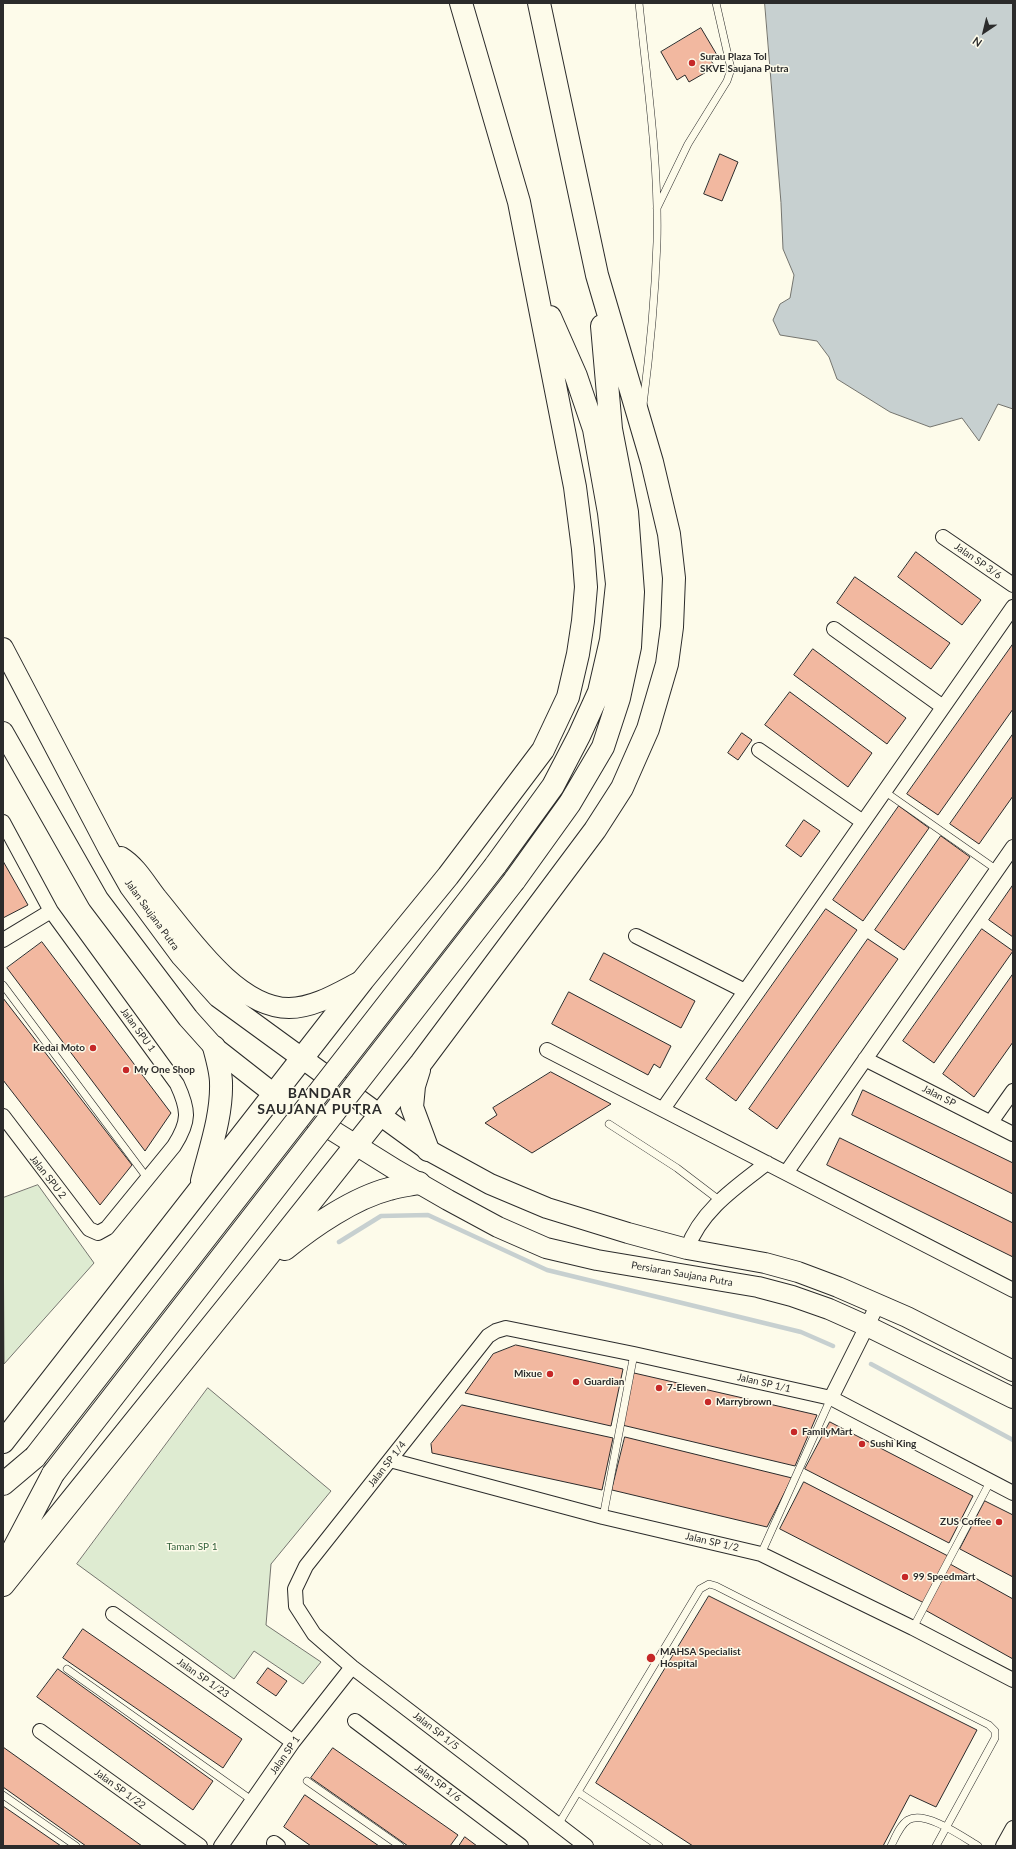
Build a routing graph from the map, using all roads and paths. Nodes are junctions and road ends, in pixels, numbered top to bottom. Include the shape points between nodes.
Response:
1 (461, 3) edge
2 (539, 3) edge
3 (640, 3) edge
4 (716, 3) edge
5 (656, 210) junction
6 (597, 275) junction
7 (535, 283) junction
8 (641, 426) junction
9 (943, 537) dead end
10 (1013, 586) edge
11 (1013, 607) edge
12 (834, 629) dead end
13 (3, 648) edge
14 (943, 707) junction
15 (3, 732) edge
16 (759, 750) dead end
17 (884, 792) junction
18 (3, 822) edge
19 (863, 822) junction
20 (1013, 847) edge
21 (108, 848) junction
22 (997, 870) junction
23 (51, 911) junction
24 (636, 936) dead end
25 (3, 940) edge
26 (363, 980) junction
27 (3, 985) edge
28 (745, 991) junction
29 (214, 1047) junction
30 (547, 1050) dead end
31 (303, 1058) junction
32 (865, 1059) junction
33 (421, 1063) junction
34 (1013, 1091) edge
35 (274, 1094) junction
36 (663, 1109) junction
37 (380, 1115) junction
38 (3, 1116) edge
39 (991, 1122) junction
40 (609, 1124) dead end
41 (1013, 1134) edge
42 (356, 1145) junction
43 (428, 1150) junction
44 (767, 1163) junction
45 (786, 1173) junction
46 (148, 1179) junction
47 (419, 1182) junction
48 (199, 1191) junction
49 (719, 1200) junction
50 (98, 1233) joint
51 (688, 1249) junction
52 (255, 1272) junction
53 (1013, 1290) edge
54 (878, 1304) junction
55 (867, 1326) junction
56 (496, 1331) joint
57 (634, 1354) junction
58 (1013, 1356) edge
59 (986, 1358) junction
60 (1013, 1371) edge
61 (831, 1398) junction
62 (1013, 1398) edge
63 (3, 1442) edge
64 (390, 1460) junction
65 (990, 1482) junction
66 (3, 1484) edge
67 (1013, 1493) edge
68 (603, 1517) junction
69 (761, 1554) junction
70 (3, 1568) edge
71 (3, 1586) edge
72 (296, 1606) joint
73 (113, 1614) dead end
74 (914, 1628) junction
75 (352, 1667) junction
76 (67, 1669) dead end
77 (1013, 1680) edge
78 (355, 1721) dead end
79 (40, 1731) dead end
80 (294, 1742) junction
81 (307, 1781) dead end
82 (578, 1792) junction
83 (3, 1794) edge
84 (253, 1801) junction
85 (558, 1825) junction
86 (946, 1827) junction
87 (1013, 1828) edge
88 (76, 1846) edge
89 (200, 1846) edge
90 (220, 1846) edge
91 (400, 1846) edge
92 (521, 1846) edge
93 (586, 1846) edge
94 (659, 1846) edge
95 (891, 1846) edge
96 (936, 1846) edge
97 (978, 1846) edge
98 (1003, 1846) edge

1 - 7 highway via 519,202
2 - 6 highway
3 - 5 lane via 656,176
4 - 5 lane via 731,68 727,81 688,144
5 - 8 lane via 657,242
6 - 8 highway
6 - 70 highway, bridge via 611,429 627,512 633,592 630,647 619,698 603,747 570,803 514,881 53,1474
7 - 26 highway via 575,487 583,549 586,587 584,622 568,697 543,750 448,876
7 - 66 highway, bridge via 576,376 594,430 609,512 617,584 611,640 599,692 553,786 495,866 35,1457
8 - 33 highway via 669,534 674,578 667,664 648,729 622,788 595,830
9 - 10 street, Jalan SP 3/6
11 - 14 street
12 - 14 street
13 - 21 main road, Jalan Saujana Putra
14 - 17 street
15 - 29 main road via 98,899 188,1018
16 - 19 street
17 - 19 street
17 - 22 lane
18 - 23 street, Jalan SPU 1
19 - 28 street
20 - 22 street
21 - 26 main road via 130,862 219,972 242,991 267,1003 289,1008 323,999
21 - 31 main road, Jalan Saujana Putra via 130,887 181,956 218,997
22 - 32 street
23 - 25 street
23 - 46 street, Jalan SPU 1 via 177,1084 185,1102 187,1117 184,1132
24 - 28 street
26 - 31 highway
27 - 46 lane
28 - 36 street
29 - 35 main road
29 - 48 highway via 222,1081 221,1099
30 - 36 street
31 - 35 highway
31 - 37 main road, Jalan Saujana Putra
32 - 39 street, Jalan SP
32 - 45 street
33 - 37 highway
33 - 43 highway via 414,1086 412,1107
34 - 39 street
35 - 42 main road
35 - 48 highway
36 - 44 street
37 - 42 highway
37 - 43 main road
38 - 50 street, Jalan SPU 2 via 89,1229
39 - 41 street, Jalan SP
40 - 49 lane via 677,1168
42 - 47 main road, Persiaran Saujana Putra
42 - 52 highway
43 - 51 main road via 490,1184 547,1208
44 - 45 street
44 - 49 street
45 - 53 street
46 - 50 street, Jalan SPU 1 via 107,1228
47 - 52 highway via 388,1189 365,1198 310,1229
47 - 55 main road, Persiaran Saujana Putra via 498,1227 546,1248 597,1260 758,1287 829,1309
48 - 63 highway
49 - 51 street via 692,1237
51 - 54 main road via 765,1263 798,1272
52 - 71 highway
54 - 55 street
54 - 59 main road
55 - 61 street
55 - 62 main road, Persiaran Saujana Putra
56 - 57 street, Jalan SP 1/1 via 506,1328
56 - 64 street, Jalan SP 1/4 via 488,1336
57 - 61 street, Jalan SP 1/1
57 - 68 lane
58 - 59 main road
59 - 60 main road
61 - 65 street, Jalan SP 1/1
61 - 69 lane
64 - 68 street, Jalan SP 1/2
64 - 72 street, Jalan SP 1/4 via 306,1566 295,1589
65 - 67 street, Jalan SP 1/1
65 - 74 lane
68 - 69 street, Jalan SP 1/2
69 - 74 street, Jalan SP 1/2
72 - 75 street, Jalan SP 1/5 via 314,1634
73 - 80 street, Jalan SP 1/23
74 - 77 street, Jalan SP 1/2
75 - 80 street, Jalan SP 1
75 - 85 street, Jalan SP 1/5
76 - 84 lane
78 - 92 street, Jalan SP 1/6
79 - 89 street, Jalan SP 1/22
80 - 84 street, Jalan SP 1
81 - 91 lane
82 - 85 lane
82 - 86 lane via 700,1589 709,1584 989,1725 994,1731 995,1738
82 - 94 lane
83 - 88 lane
84 - 90 street, Jalan SP 1
85 - 93 street, Jalan SP 1/5
86 - 95 lane via 921,1817 908,1820 896,1834
86 - 96 lane
86 - 97 lane
87 - 98 street

